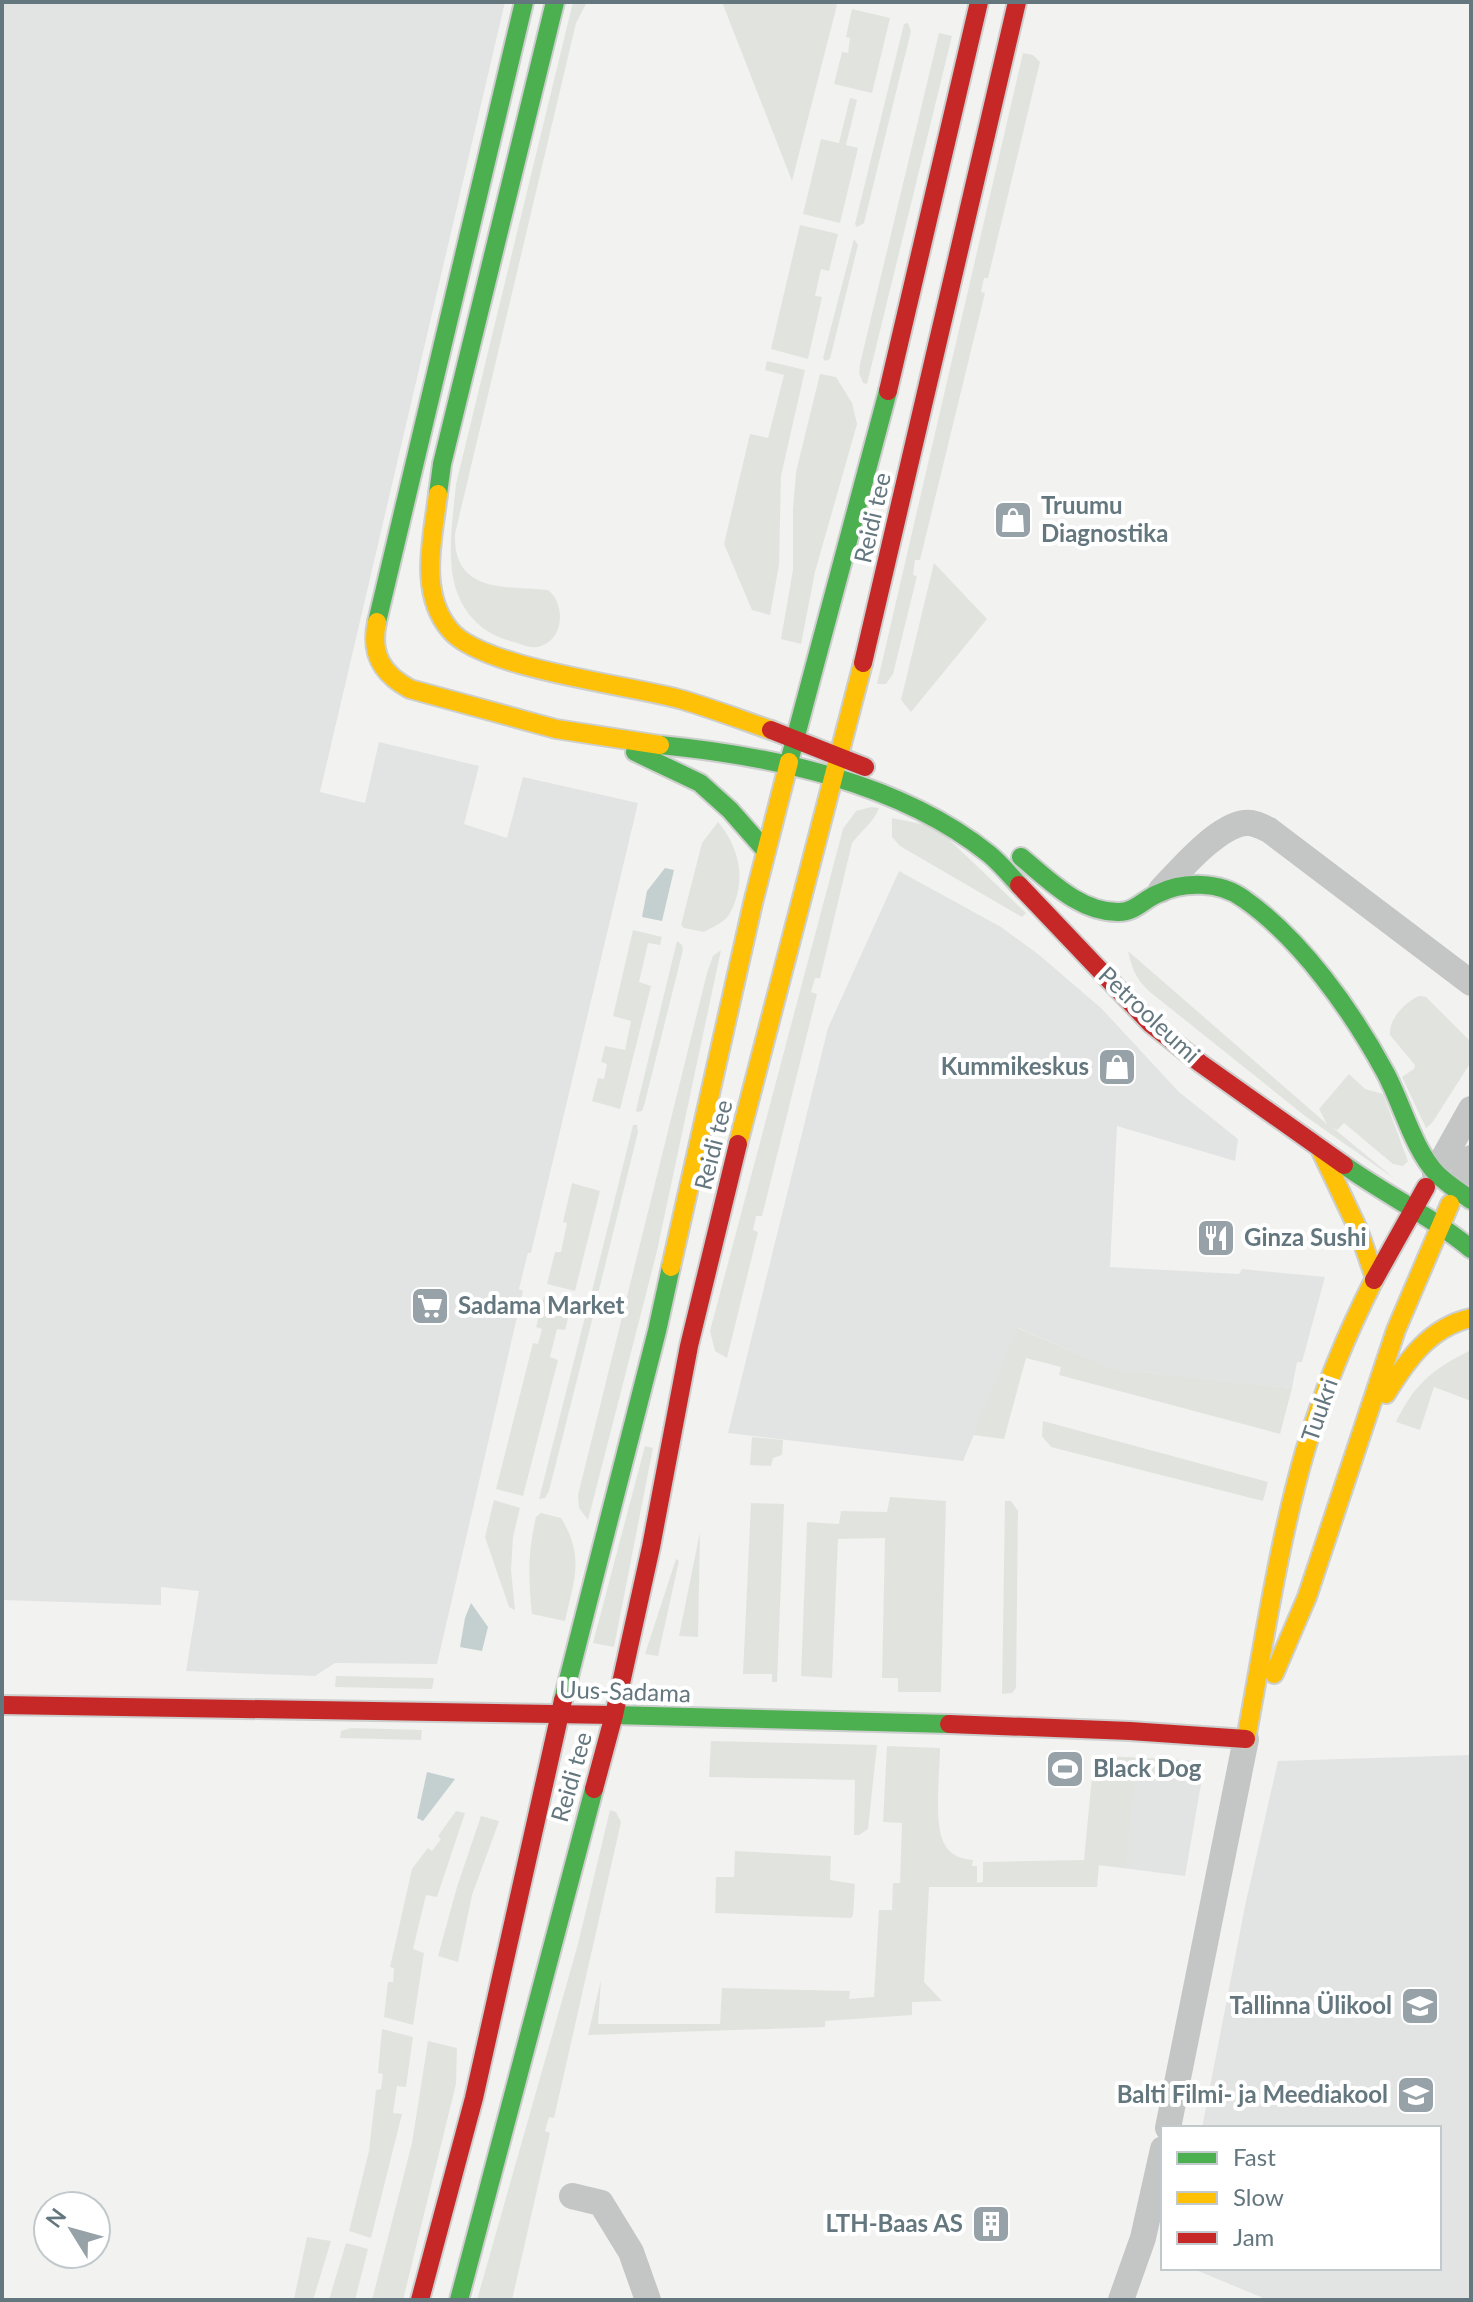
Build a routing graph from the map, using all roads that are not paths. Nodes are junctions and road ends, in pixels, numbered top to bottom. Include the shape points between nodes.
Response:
1 (524, 2) edge
2 (555, 2) edge
3 (979, 2) edge
4 (1017, 2) edge
5 (795, 738) junction
6 (607, 739) junction
7 (840, 756) junction
8 (788, 767) junction
9 (879, 772) dead end
10 (834, 780) junction
11 (1012, 849) dead end
12 (766, 851) junction
13 (1157, 894) junction
14 (1131, 912) junction
15 (1122, 935) dead end
16 (1117, 963) dead end
17 (1471, 983) edge
18 (1116, 986) junction
19 (1471, 1109) edge
20 (1320, 1148) junction
21 (1471, 1158) edge
22 (1435, 1173) junction
23 (1464, 1195) edge
24 (1413, 1210) junction
25 (1441, 1224) junction
26 (1471, 1249) edge
27 (1375, 1278) junction
28 (1471, 1318) edge
29 (1363, 1429) junction
30 (2, 1705) edge
31 (559, 1714) junction
32 (614, 1715) junction
33 (1246, 1739) junction
34 (1168, 2126) edge
35 (1161, 2158) edge
36 (572, 2196) dead end
37 (420, 2300) edge
38 (459, 2300) edge
39 (648, 2300) edge
40 (1121, 2300) edge

1 - 6 street via 374,649 390,677 406,687
2 - 5 street via 442,464 432,540 432,595 451,632 477,650 682,700
3 - 5 street, Reidi tee via 880,424
4 - 7 street, Reidi tee
5 - 7 street
5 - 8 street, Reidi tee
6 - 8 street, Petrooleumi via 706,748
6 - 12 street via 689,777 723,803
7 - 9 street
7 - 10 street, Reidi tee
8 - 10 street, Petrooleumi
8 - 12 street, Reidi tee
10 - 18 street, Petrooleumi via 920,810 968,837
10 - 32 street, Reidi tee via 689,1346
11 - 14 street via 1087,907
12 - 31 street, Reidi tee via 657,1331
13 - 14 street
13 - 17 street via 1223,831 1255,823
13 - 22 street via 1188,886 1226,888 1266,917 1316,972 1374,1052
14 - 15 street
16 - 18 street
18 - 20 street, Petrooleumi via 1188,1054
19 - 22 street, Tuukri
20 - 24 street, Petrooleumi
20 - 27 street via 1369,1252
21 - 23 street, Tuukri
22 - 23 street
22 - 24 street, Tuukri
23 - 25 street, Tuukri
24 - 25 street, Petrooleumi
24 - 27 street, Tuukri
25 - 26 street, Petrooleumi
25 - 29 street, Tuukri via 1396,1330
27 - 33 street, Tuukri via 1305,1452
28 - 29 street via 1440,1329 1420,1348
29 - 33 street, Tuukri via 1307,1597
30 - 31 street, Uus-Sadama
31 - 32 street, Uus-Sadama
31 - 37 street, Reidi tee via 474,2098
32 - 33 street, Uus-Sadama via 1021,1726
32 - 38 street, Reidi tee
33 - 34 street, Tuukri
35 - 40 street via 1143,2238
36 - 39 street via 601,2203 631,2252

